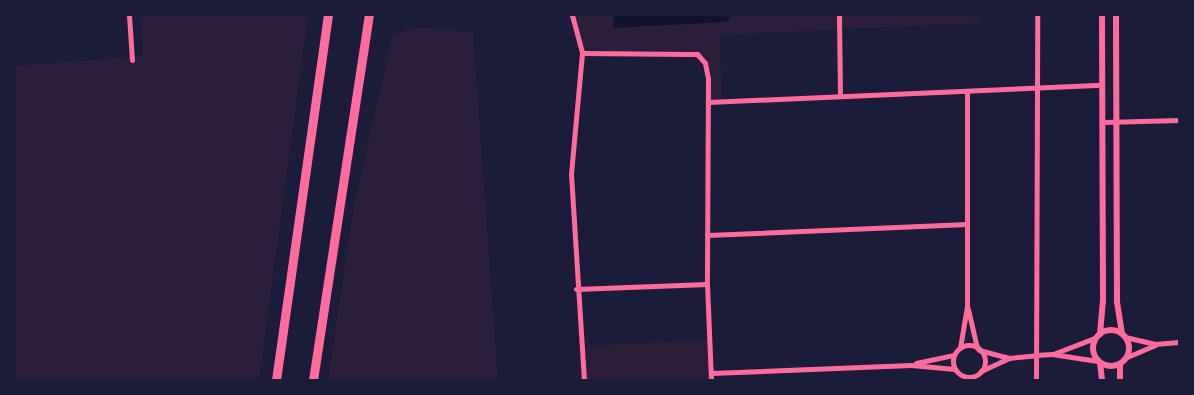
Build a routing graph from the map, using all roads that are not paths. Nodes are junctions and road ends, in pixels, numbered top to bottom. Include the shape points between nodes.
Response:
1 (129, 15) edge
2 (328, 15) edge
3 (370, 15) edge
4 (572, 15) edge
5 (839, 15) edge
6 (1037, 15) edge
7 (1102, 15) edge
8 (1116, 15) edge
9 (582, 53) junction
10 (132, 60) dead end
11 (1102, 85) junction
12 (1037, 87) junction
13 (968, 92) junction
14 (840, 96) junction
15 (708, 102) junction
16 (1179, 120) edge
17 (1104, 122) junction
18 (1117, 122) junction
19 (967, 224) junction
20 (707, 235) junction
21 (708, 284) junction
22 (576, 289) junction
23 (967, 306) junction
24 (1098, 336) junction
25 (1123, 336) junction
26 (1179, 342) edge
27 (1155, 344) junction
28 (960, 348) junction
29 (978, 349) junction
30 (1052, 354) junction
31 (1036, 355) junction
32 (954, 356) junction
33 (1127, 357) junction
34 (1009, 358) junction
35 (1099, 362) junction
36 (1120, 364) junction
37 (911, 365) junction
38 (955, 369) junction
39 (711, 373) junction
40 (978, 375) edge
41 (962, 378) edge
42 (276, 380) edge
43 (313, 380) edge
44 (584, 380) edge
45 (711, 380) edge
46 (1036, 380) edge
47 (1102, 380) edge
48 (1120, 380) edge

1 - 10 street
2 - 42 highway
3 - 43 highway
4 - 9 street
5 - 14 street
6 - 12 street
7 - 11 street
8 - 18 street
9 - 15 street via 697,54 707,70
9 - 22 street via 571,174
11 - 12 street
11 - 17 street
12 - 13 street
12 - 31 street
13 - 14 street
13 - 19 street
14 - 15 street
15 - 20 street
16 - 18 street
17 - 18 street
17 - 24 street via 1103,317
18 - 25 street via 1117,302
19 - 20 street
19 - 23 street
20 - 21 street
21 - 22 street
21 - 39 street
22 - 44 street
23 - 28 street
23 - 29 street
24 - 25 street via 1111,330
24 - 30 street
24 - 35 street via 1092,350
25 - 27 street
25 - 33 street via 1129,349
26 - 27 street
27 - 33 street
28 - 29 street
28 - 32 street
29 - 34 street
29 - 40 street via 984,360
30 - 31 street
30 - 35 street
31 - 34 street
31 - 46 street
32 - 37 street
32 - 38 street
33 - 36 street
34 - 40 street
35 - 36 street via 1110,367
35 - 47 street
36 - 48 street
37 - 38 street
37 - 39 street
38 - 41 street
39 - 45 street
40 - 41 street

